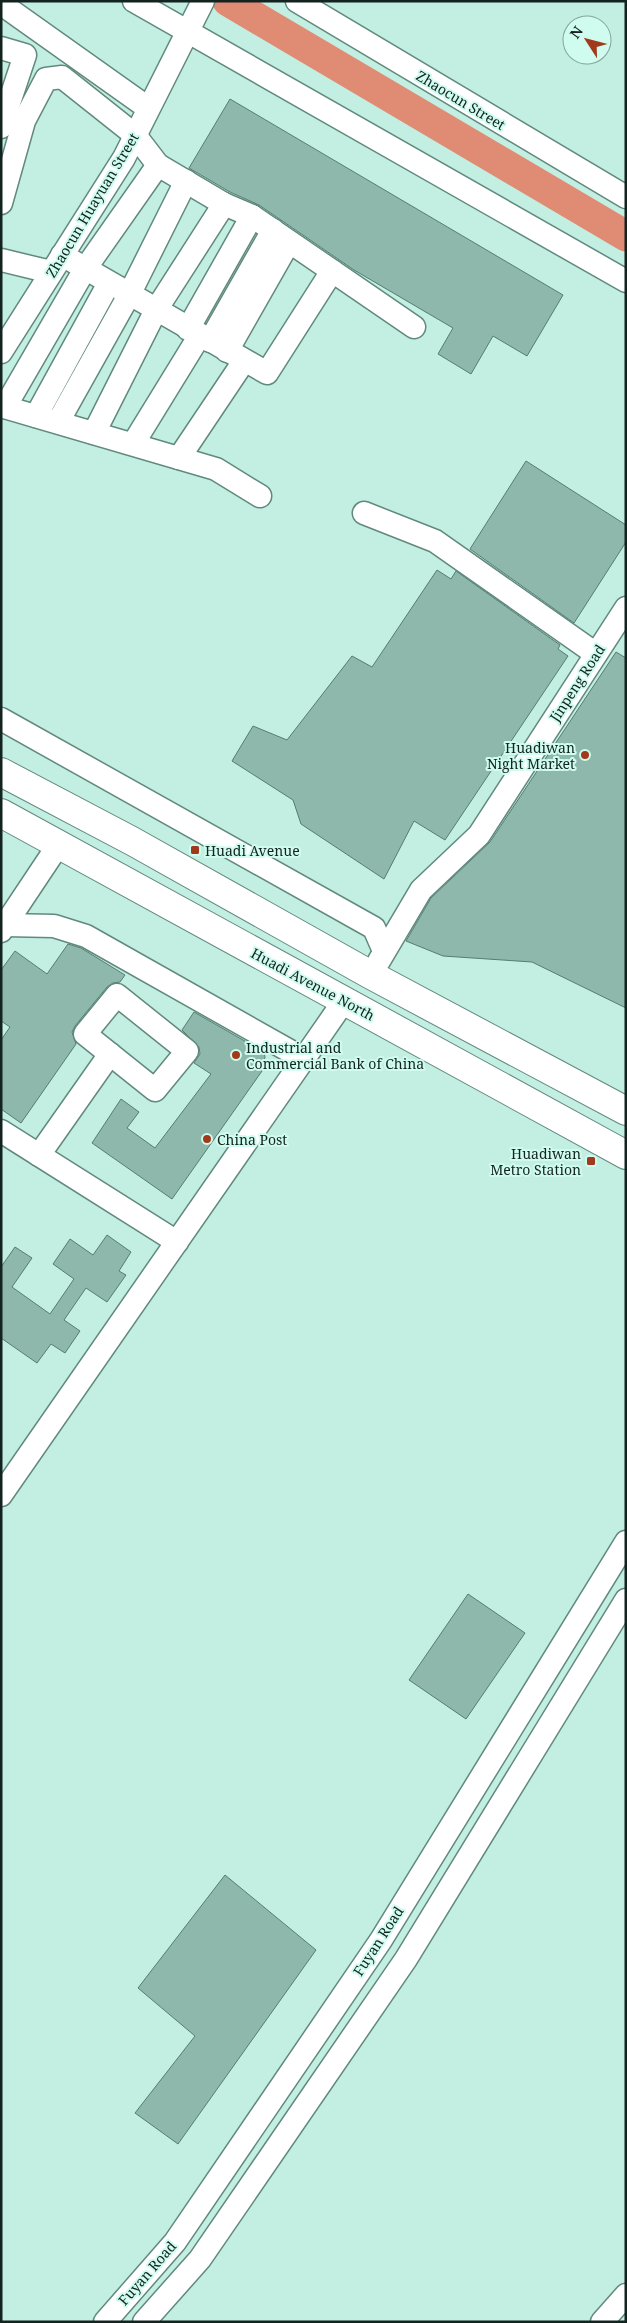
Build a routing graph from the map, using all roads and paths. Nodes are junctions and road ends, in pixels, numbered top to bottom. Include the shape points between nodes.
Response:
1 (134, 1) edge
2 (297, 1) edge
3 (10, 10) dead end
4 (195, 16) edge
5 (1, 48) edge
6 (148, 108) junction
7 (1, 127) edge
8 (135, 136) junction
9 (158, 165) junction
10 (186, 181) junction
11 (626, 197) edge
12 (1, 203) edge
13 (224, 204) junction
14 (252, 216) junction
15 (281, 236) junction
16 (1, 260) edge
17 (57, 264) junction
18 (85, 269) junction
19 (332, 271) junction
20 (626, 281) edge
21 (108, 282) junction
22 (130, 295) junction
23 (156, 310) junction
24 (414, 326) dead end
25 (214, 344) junction
26 (1, 352) edge
27 (3, 406) edge
28 (36, 416) junction
29 (58, 422) junction
30 (94, 433) junction
31 (133, 444) junction
32 (180, 458) junction
33 (260, 496) dead end
34 (364, 513) dead end
35 (626, 608) edge
36 (596, 654) junction
37 (1, 719) edge
38 (1, 772) edge
39 (1, 813) edge
40 (59, 844) junction
41 (3, 928) edge
42 (384, 951) junction
43 (370, 974) junction
44 (344, 1001) junction
45 (110, 1054) dead end
46 (304, 1060) junction
47 (626, 1111) edge
48 (1, 1131) edge
49 (39, 1155) junction
50 (626, 1155) edge
51 (177, 1242) junction
52 (1, 1496) edge
53 (626, 1542) edge
54 (626, 1600) edge
55 (626, 2296) edge
56 (105, 2322) edge
57 (144, 2322) edge
58 (602, 2322) edge

1 - 4 street
2 - 11 street, Zhaocun Street
3 - 6 street
4 - 6 street, Zhaocun Huayuan Street
4 - 20 street
5 - 7 street via 24,54
6 - 8 street, Zhaocun Huayuan Street
8 - 9 street
8 - 12 street via 62,76 46,79 24,121
8 - 17 street, Zhaocun Huayuan Street
9 - 10 street
9 - 18 street
10 - 13 street
10 - 22 street
13 - 14 street
13 - 23 street
14 - 15 street
14 - 25 street
15 - 19 street
15 - 25 street
16 - 17 street
17 - 18 street
17 - 26 street, Zhaocun Huayuan Street
18 - 21 street
18 - 27 street
19 - 24 street
19 - 25 street via 267,373
21 - 22 street
21 - 28 street
22 - 23 street
22 - 29 street
23 - 25 street
23 - 30 street
25 - 31 street
25 - 32 street
27 - 28 street
28 - 29 street
29 - 30 street
30 - 31 street
31 - 32 street
32 - 33 street via 216,469
34 - 36 street via 435,541
35 - 36 street, Jinpeng Road
36 - 42 street, Jinpeng Road via 478,835 421,890
37 - 42 street via 374,928
38 - 43 main road
39 - 40 main road, Huadi Avenue North
40 - 41 street
40 - 44 main road, Huadi Avenue North
41 - 46 street via 54,926 86,936
42 - 43 street, Jinpeng Road
43 - 47 main road
44 - 46 street
44 - 50 main road, Huadi Avenue North
45 - 49 street
46 - 51 street
48 - 49 street
49 - 51 street
51 - 52 street
53 - 56 street, Fuyan Road via 381,1940 175,2242
54 - 57 street via 406,1959 200,2259
55 - 58 street

